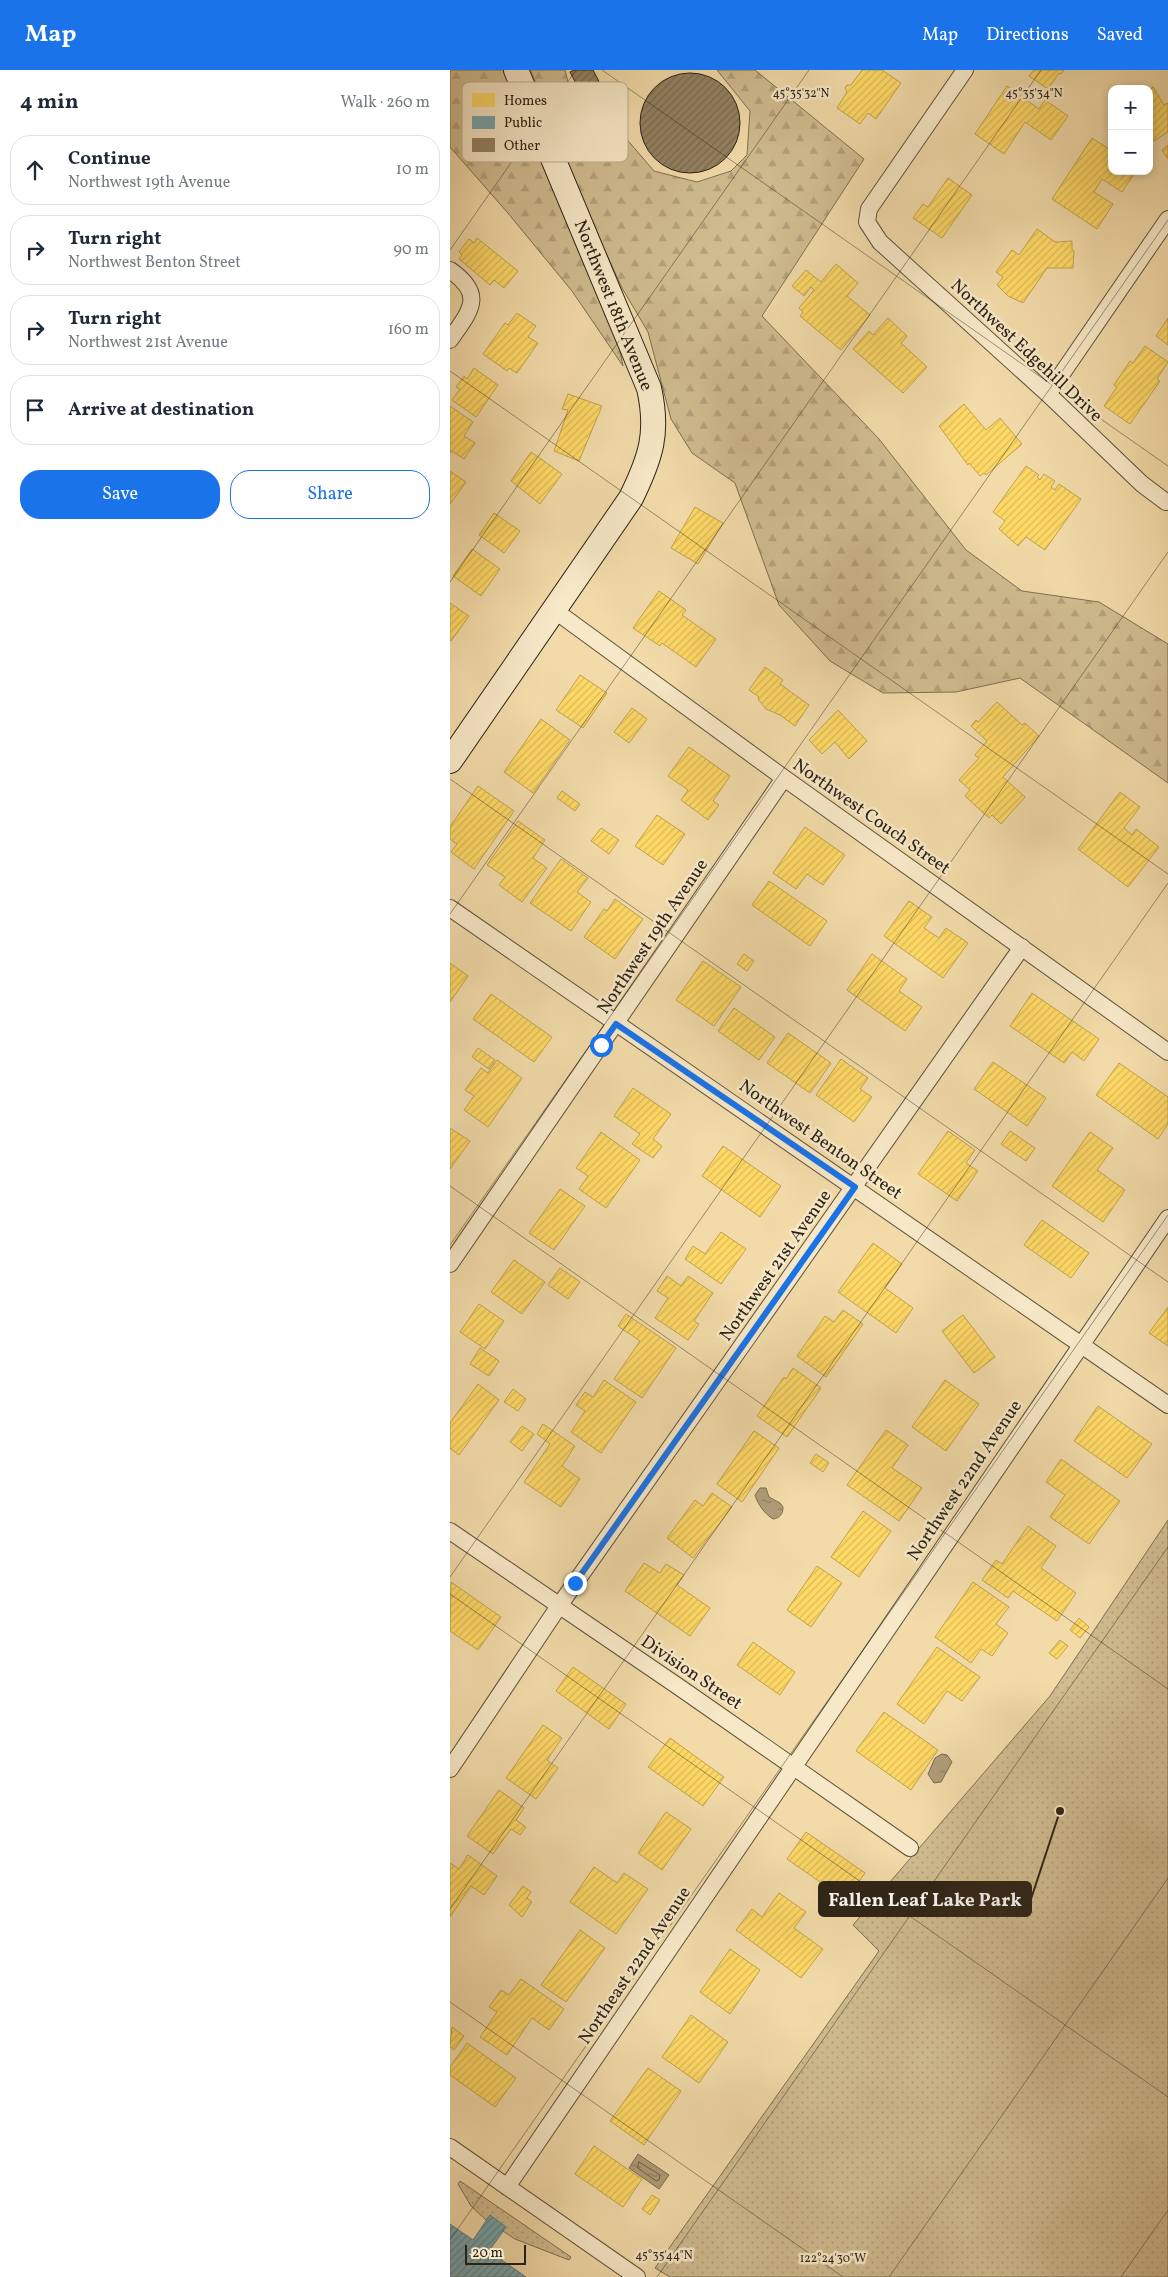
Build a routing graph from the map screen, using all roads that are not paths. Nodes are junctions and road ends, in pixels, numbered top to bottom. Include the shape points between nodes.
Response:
1 (516, 70) edge
2 (965, 70) edge
3 (521, 82) edge
4 (555, 162) edge
5 (1168, 220) edge
6 (450, 270) edge
7 (450, 340) edge
8 (1048, 394) junction
9 (1166, 502) dead end
10 (554, 610) junction
11 (450, 761) edge
12 (784, 778) junction
13 (450, 908) edge
14 (1022, 947) junction
15 (616, 1024) junction
16 (1168, 1052) edge
17 (855, 1187) junction
18 (1168, 1218) edge
19 (450, 1264) edge
20 (1081, 1344) junction
21 (1168, 1405) edge
22 (450, 1531) edge
23 (559, 1606) junction
24 (793, 1766) junction
25 (450, 1769) edge
26 (910, 1848) dead end
27 (450, 2147) edge
28 (507, 2186) junction
29 (637, 2277) edge

1 - 3 street, Northwest 18th Avenue
2 - 8 street, Northwest Edgehill Drive via 869,209 867,222 880,242
4 - 10 street, Northwest 18th Avenue via 649,388 654,432 646,467 631,498
5 - 8 street
6 - 7 street via 462,278 470,289 472,300
8 - 9 street, Northwest Edgehill Drive via 1142,484
10 - 11 street, Northwest 18th Avenue
10 - 12 street, Northwest Couch Street
12 - 14 street, Northwest Couch Street
12 - 15 street, Northwest 19th Avenue
13 - 15 street, Northwest Benton Street
14 - 16 street, Northwest Couch Street
14 - 17 street, Northwest 21st Avenue
15 - 17 street, Northwest Benton Street
15 - 19 street, Northwest 19th Avenue
17 - 20 street, Northwest Benton Street
17 - 23 street, Northwest 21st Avenue
18 - 20 street, Northwest 22nd Avenue
20 - 21 street, Northwest Benton Street
20 - 24 street, Northwest 22nd Avenue
22 - 23 street, Division Street
23 - 24 street, Division Street
23 - 25 street, Northwest 21st Avenue
24 - 26 street, Division Street
24 - 28 street, Northeast 22nd Avenue
27 - 28 street
28 - 29 street

